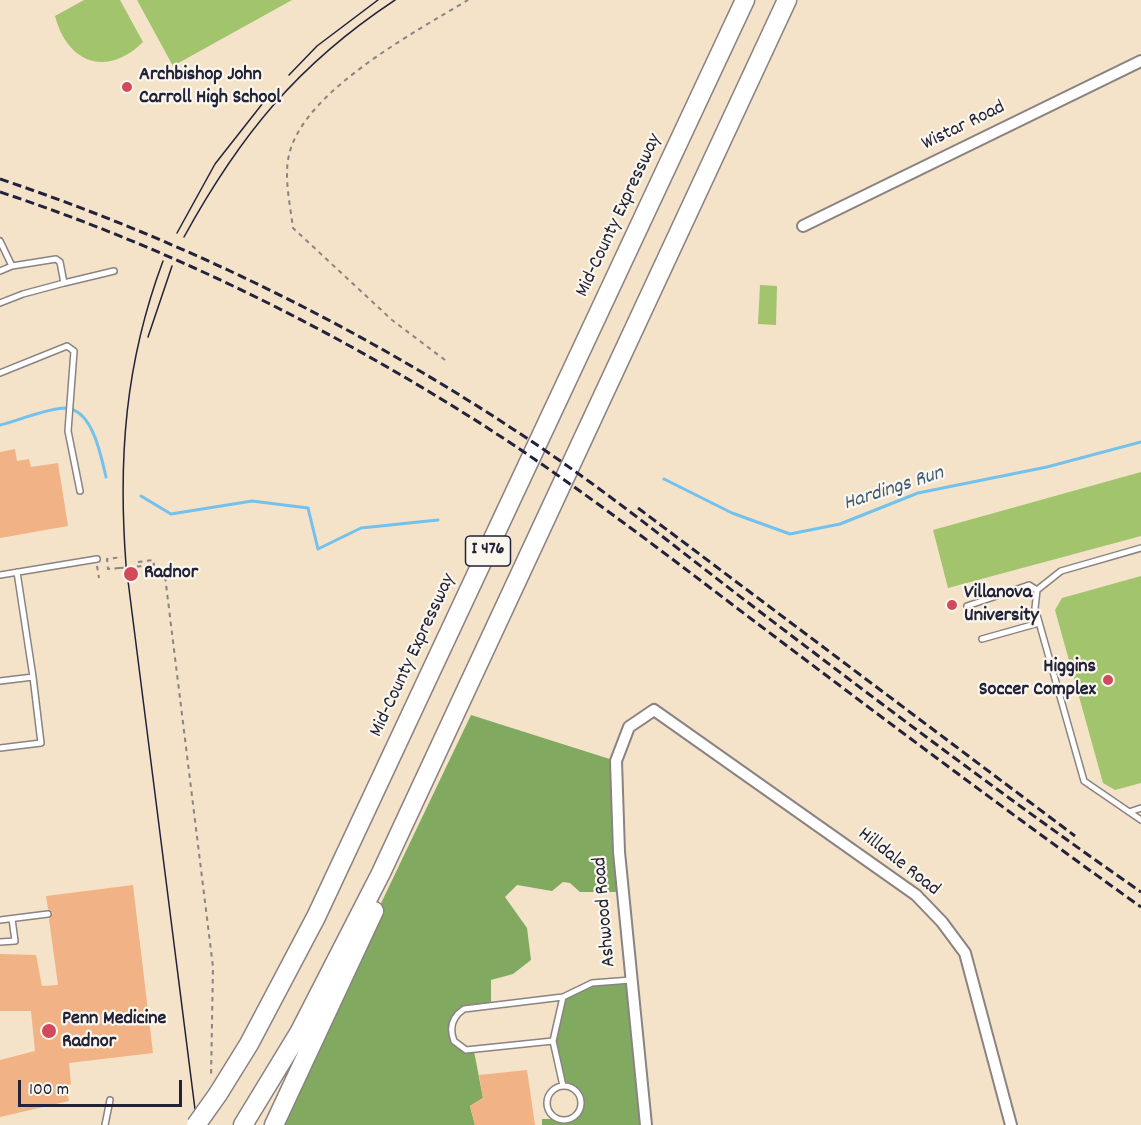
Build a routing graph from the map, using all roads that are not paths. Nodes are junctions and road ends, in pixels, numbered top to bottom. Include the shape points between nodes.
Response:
1 (745, 0) edge
2 (787, 0) edge
3 (1141, 61) edge
4 (803, 226) dead end
5 (0, 241) edge
6 (12, 266) junction
7 (0, 271) edge
8 (114, 271) dead end
9 (64, 283) junction
10 (0, 303) edge
11 (0, 373) edge
12 (80, 491) dead end
13 (1141, 548) edge
14 (97, 558) road end
15 (17, 572) junction
16 (0, 575) edge
17 (1037, 590) junction
18 (967, 606) dead end
19 (1039, 623) junction
20 (982, 639) dead end
21 (33, 677) junction
22 (0, 681) edge
23 (654, 710) joint
24 (0, 748) edge
25 (1141, 808) edge
26 (1129, 812) junction
27 (408, 813) junction
28 (1141, 820) edge
29 (48, 914) dead end
30 (12, 919) junction
31 (0, 920) edge
32 (0, 942) edge
33 (631, 980) junction
34 (563, 997) junction
35 (553, 1041) junction
36 (563, 1086) junction
37 (110, 1100) dead end
38 (105, 1125) edge
39 (196, 1125) edge
40 (243, 1125) edge
41 (274, 1125) edge
42 (646, 1125) edge
43 (1011, 1125) edge

1 - 39 highway, Mid-County Expressway / I 476, bridge via 316,917 249,1044 214,1088
2 - 27 highway, I 476
3 - 4 street, Wistar Road
5 - 6 lane
6 - 7 lane
6 - 9 lane via 56,259
8 - 9 lane
9 - 10 lane
11 - 12 lane via 67,346 74,351 68,431
13 - 17 lane via 1061,571
14 - 15 lane
15 - 16 lane
15 - 21 lane
17 - 18 lane via 1029,585
17 - 19 lane via 1035,608
19 - 20 lane
19 - 26 lane via 1084,781
21 - 22 lane
21 - 24 lane via 41,743
23 - 33 street, Ashwood Road via 629,727 616,761 619,852
23 - 43 street, Hilldale Road via 916,895 942,922 964,953
25 - 26 lane
26 - 28 lane
27 - 40 highway, I 476 via 304,1023
27 - 41 highway via 370,922
29 - 30 lane
30 - 31 lane
30 - 32 lane via 15,941
33 - 34 lane via 592,983
33 - 42 street, Ashwood Road
34 - 35 lane
34 - 35 lane via 464,1009 451,1027 454,1041 466,1050
35 - 36 lane
36 - 36 lane via 553,1090 548,1104 555,1117 566,1120 579,1112 581,1102 577,1092
37 - 38 lane

